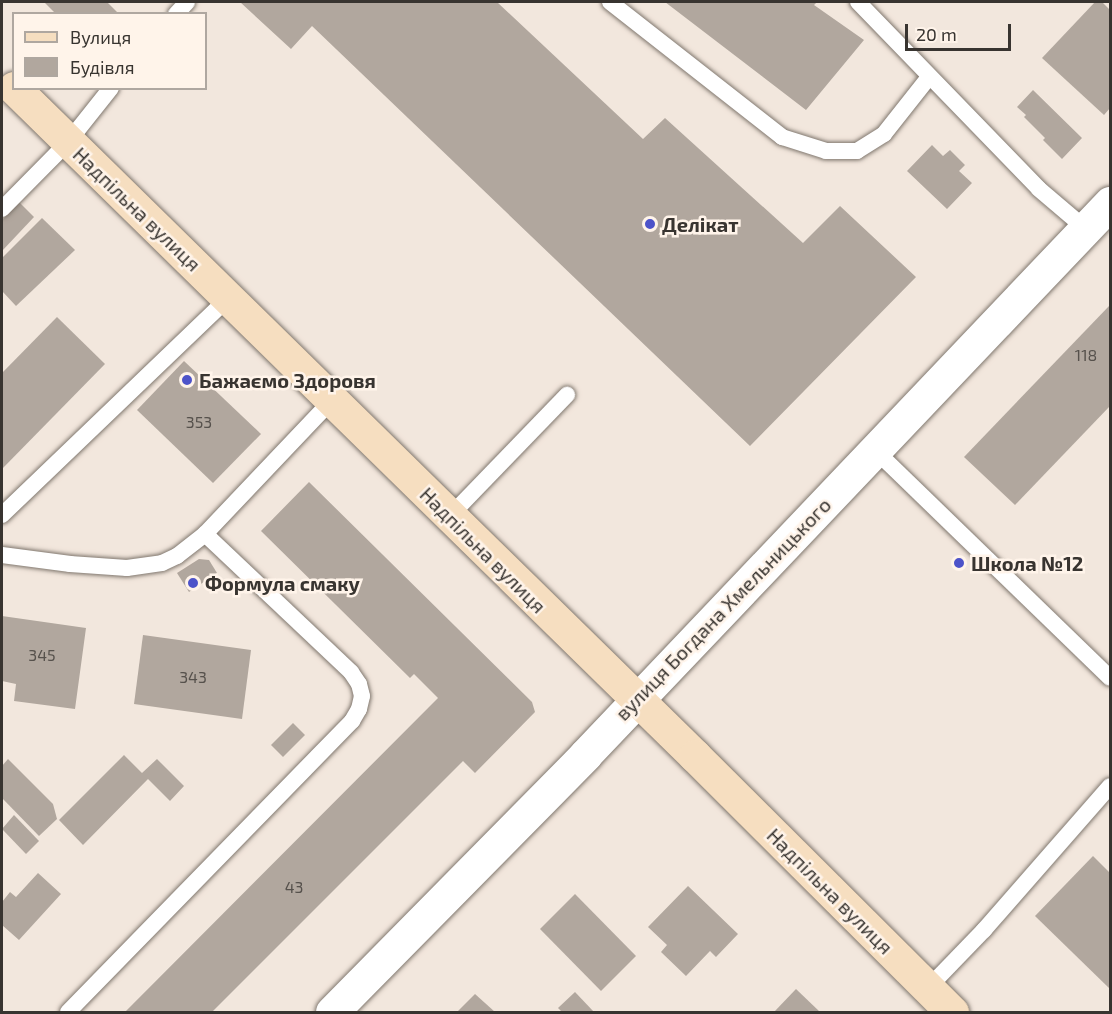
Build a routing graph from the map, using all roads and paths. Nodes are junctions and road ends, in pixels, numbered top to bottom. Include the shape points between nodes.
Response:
1 (610, 2) edge
2 (858, 2) edge
3 (929, 77) junction
4 (16, 90) edge
5 (109, 90) edge
6 (68, 142) junction
7 (1110, 203) edge
8 (2, 209) edge
9 (1086, 229) junction
10 (228, 298) junction
11 (567, 395) dead end
12 (332, 401) junction
13 (875, 450) junction
14 (2, 515) edge
15 (449, 517) junction
16 (206, 534) junction
17 (2, 555) edge
18 (1110, 678) edge
19 (636, 700) junction
20 (1110, 786) edge
21 (927, 988) junction
22 (68, 1012) edge
23 (332, 1012) edge
24 (952, 1012) edge

1 - 3 lane via 782,137 826,151 857,151 884,134
2 - 3 lane
3 - 9 lane via 1040,189
4 - 6 main road, Надпільна вулиця
5 - 6 lane
6 - 8 lane
6 - 10 main road, Надпільна вулиця
7 - 9 street, вулиця Богдана Хмельницького
9 - 13 street, вулиця Богдана Хмельницького
10 - 12 main road, Надпільна вулиця
10 - 14 lane
11 - 15 lane
12 - 15 main road, Надпільна вулиця
12 - 16 lane
13 - 18 lane
13 - 19 street, вулиця Богдана Хмельницького
15 - 19 main road, Надпільна вулиця
16 - 17 lane via 177,556 139,567 88,566
16 - 22 lane via 351,672 362,696 359,709 352,721
19 - 21 main road, Надпільна вулиця
19 - 23 street, вулиця Богдана Хмельницького
20 - 21 lane via 984,930
21 - 24 main road, Надпільна вулиця

